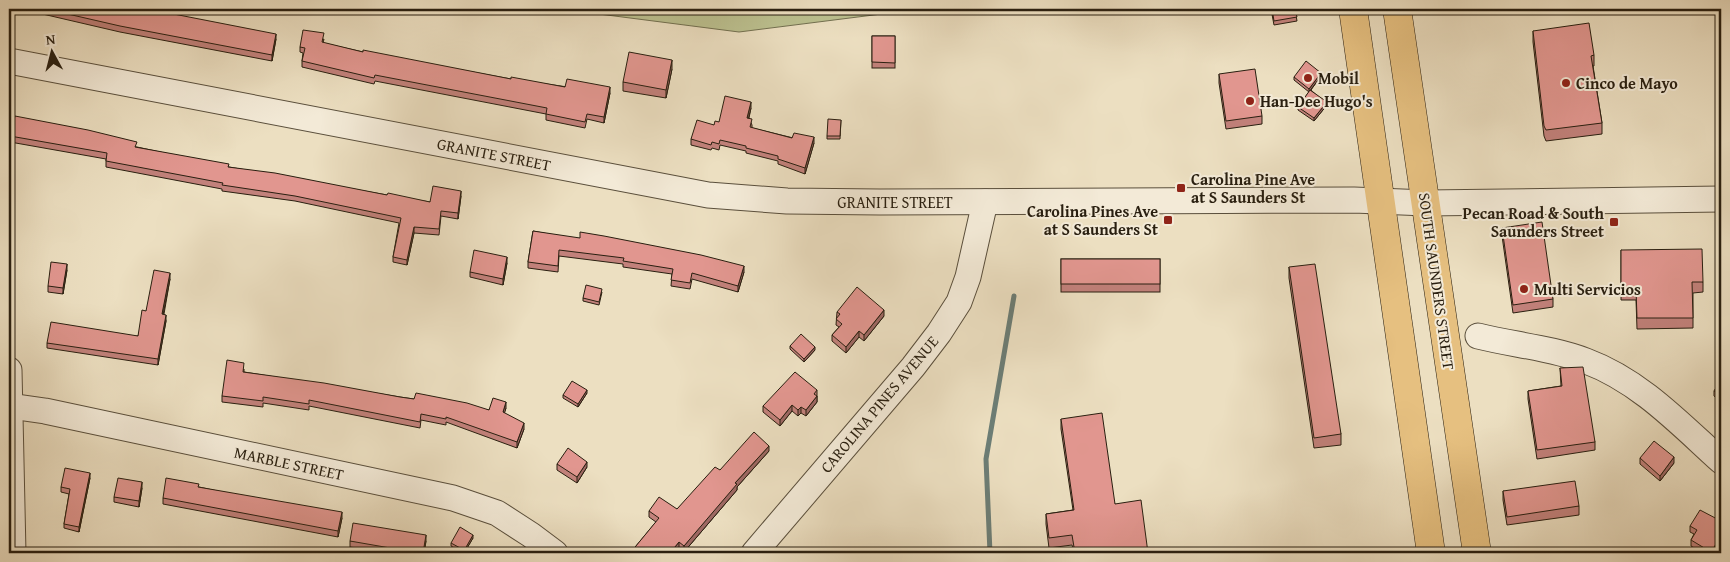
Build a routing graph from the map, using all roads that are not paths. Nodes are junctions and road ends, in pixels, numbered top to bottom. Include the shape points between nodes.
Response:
1 (1353, 9) edge
2 (1397, 9) edge
3 (9, 61) edge
4 (1721, 199) edge
5 (985, 202) junction
6 (1380, 202) junction
7 (1426, 203) junction
8 (1478, 336) dead end
9 (9, 370) edge
10 (10, 406) junction
11 (1721, 461) edge
12 (13, 553) edge
13 (555, 553) edge
14 (754, 553) edge
15 (1431, 553) edge
16 (1477, 553) edge

1 - 6 highway
2 - 7 highway, SOUTH SAUNDERS STREET
3 - 5 street, GRANITE STREET via 708,195 787,201
4 - 7 street
5 - 6 street
5 - 14 street, CAROLINA PINES AVENUE via 968,277 959,302 939,334
6 - 7 street
6 - 15 highway
7 - 16 highway, SOUTH SAUNDERS STREET
8 - 11 street via 1553,351 1607,370 1655,402
9 - 10 street
10 - 12 street
10 - 13 street, MARBLE STREET via 453,498 498,513

